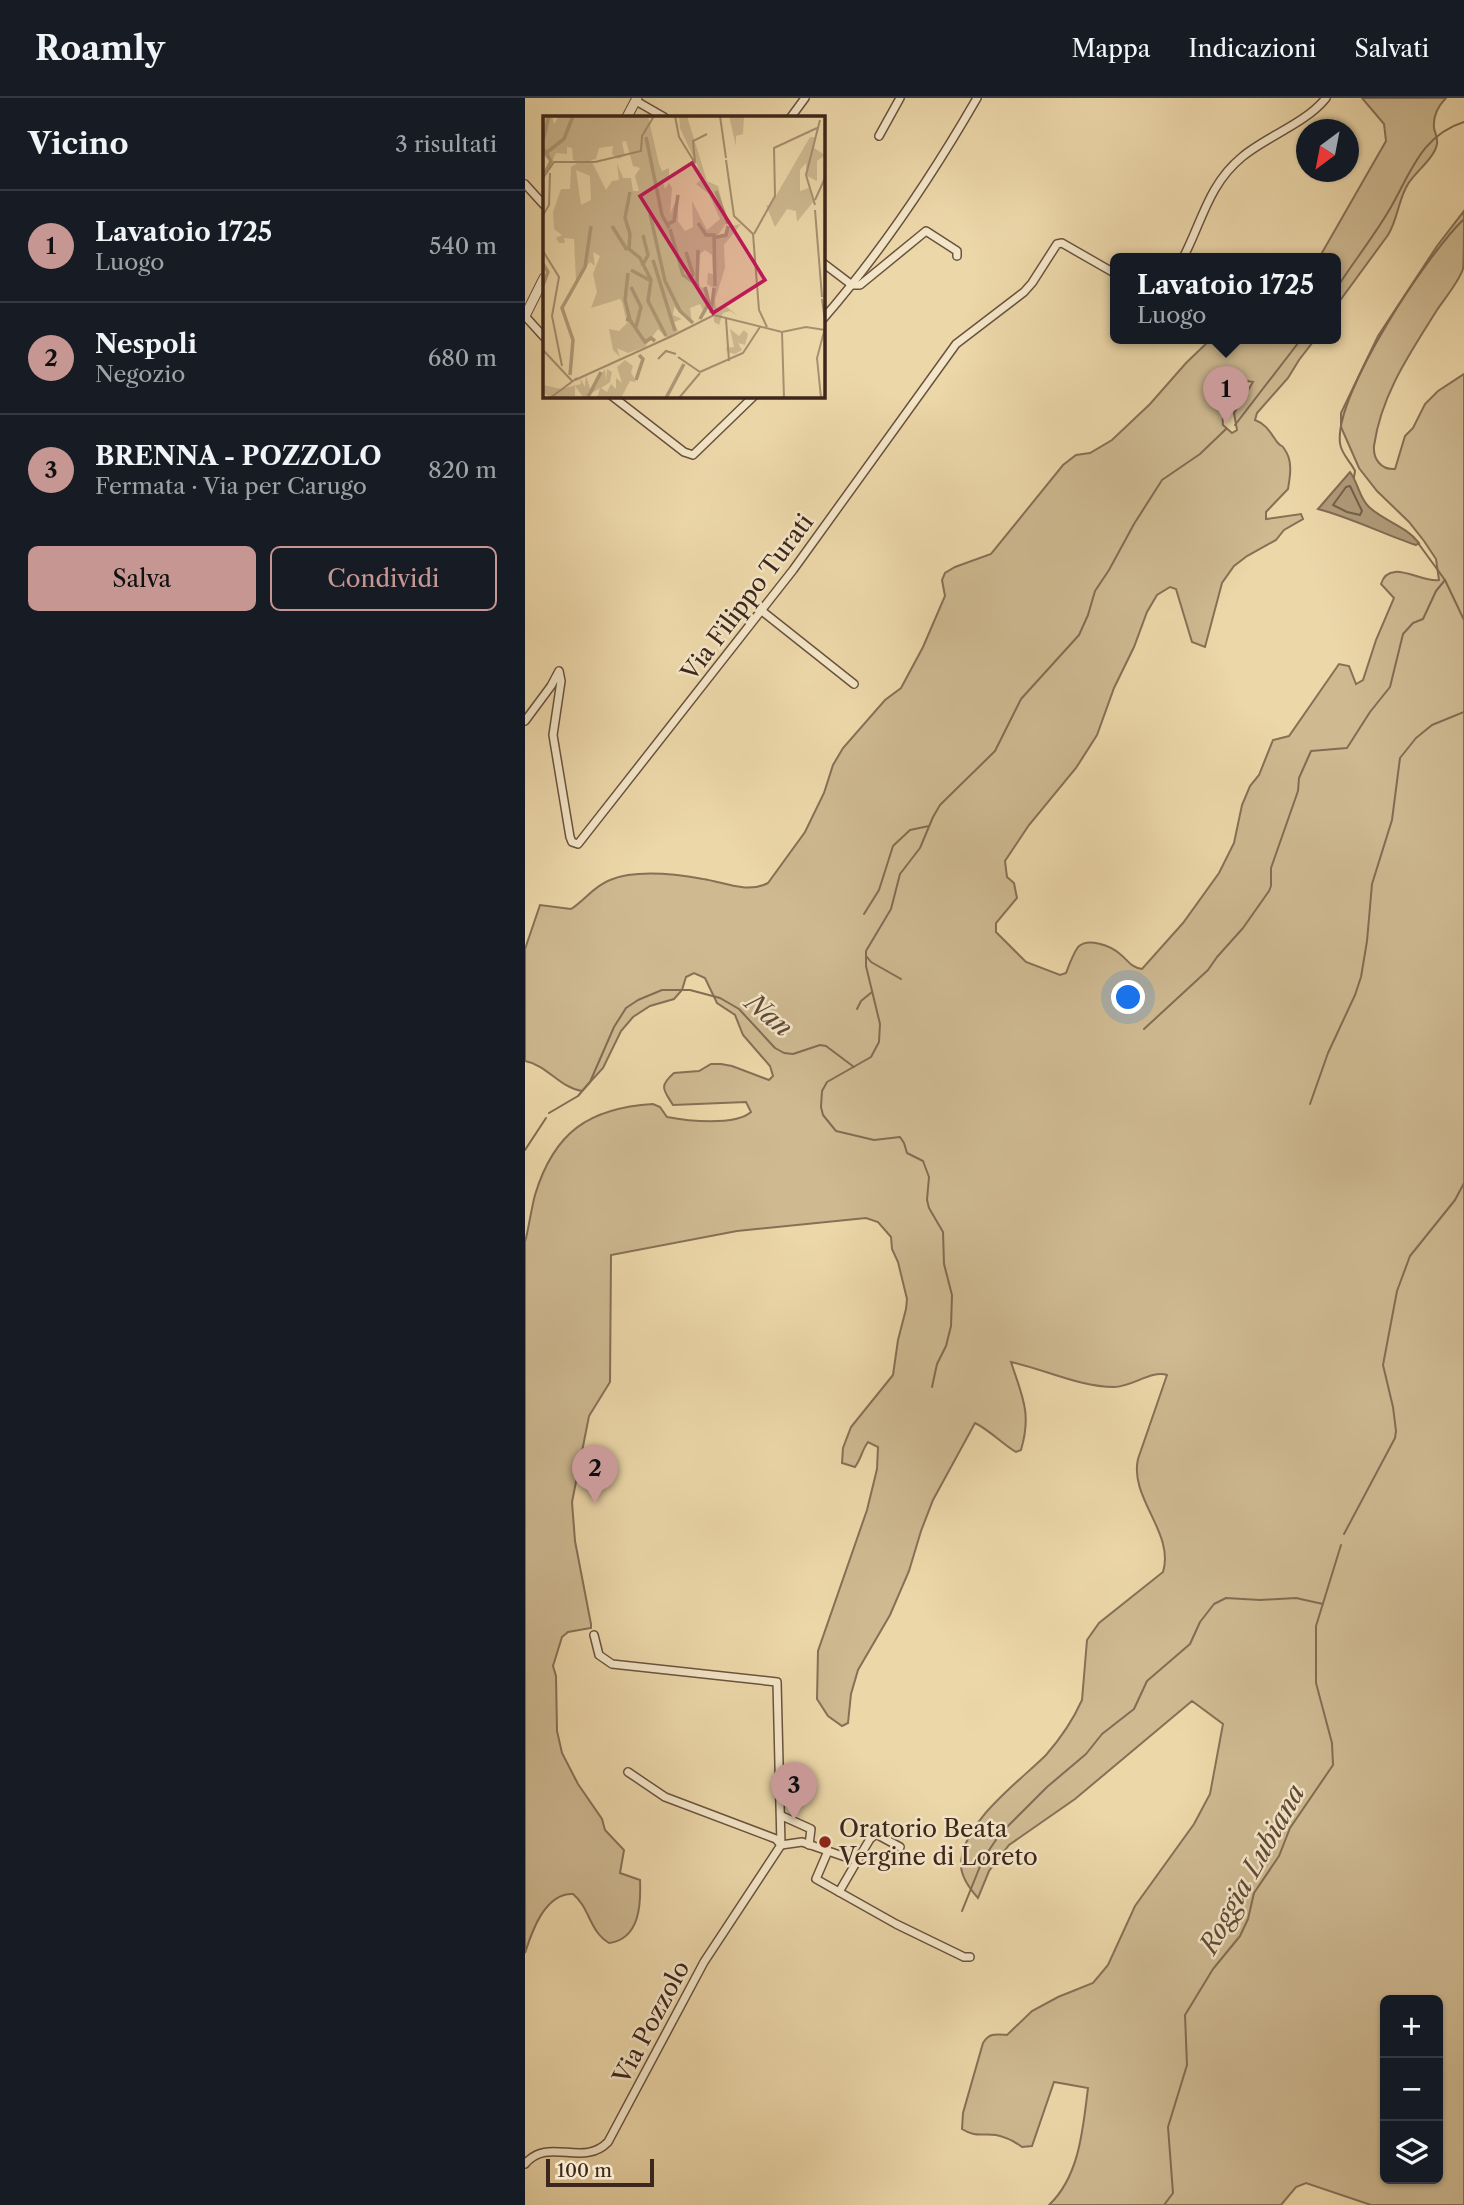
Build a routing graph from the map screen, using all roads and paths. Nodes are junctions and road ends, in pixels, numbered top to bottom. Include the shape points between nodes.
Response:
1 (805, 98) edge
2 (900, 98) edge
3 (977, 98) edge
4 (1326, 98) edge
5 (636, 99) edge
6 (628, 116) edge
7 (662, 116) edge
8 (792, 116) edge
9 (879, 136) dead end
10 (525, 184) edge
11 (543, 204) edge
12 (1185, 253) edge
13 (957, 256) dead end
14 (824, 264) edge
15 (1110, 271) edge
16 (543, 280) edge
17 (852, 285) junction
18 (525, 316) edge
19 (824, 318) edge
20 (543, 336) edge
21 (613, 397) edge
22 (753, 397) edge
23 (762, 611) junction
24 (854, 684) dead end
25 (525, 721) edge
26 (594, 1635) dead end
27 (628, 1772) dead end
28 (782, 1816) junction
29 (781, 1845) junction
30 (809, 1845) junction
31 (900, 1847) dead end
32 (828, 1851) junction
33 (857, 1861) junction
34 (839, 1892) junction
35 (970, 1957) dead end
36 (525, 2164) edge

1 - 8 street
2 - 9 street
3 - 17 street via 919,195
4 - 12 street via 1232,166 1204,208
5 - 6 street
5 - 7 street
10 - 11 street
13 - 17 street via 957,251 926,231 860,285
14 - 17 street
15 - 23 street, Via Filippo Turati via 1062,243 1055,246 1024,292 956,344
16 - 18 street
17 - 19 street
18 - 20 street
21 - 22 street via 693,455
23 - 24 street
23 - 25 street, Via Filippo Turati via 578,844 570,840 553,735 559,671
26 - 28 street via 599,1655 612,1664 777,1682
27 - 29 street via 665,1797 776,1839
28 - 29 street
28 - 30 street via 811,1829
29 - 30 street
29 - 36 street, Via Pozzolo via 704,1962 608,2142 600,2151 545,2152
30 - 32 street
31 - 33 street via 876,1834
32 - 33 street
32 - 34 street via 815,1879
33 - 34 street
34 - 35 street

